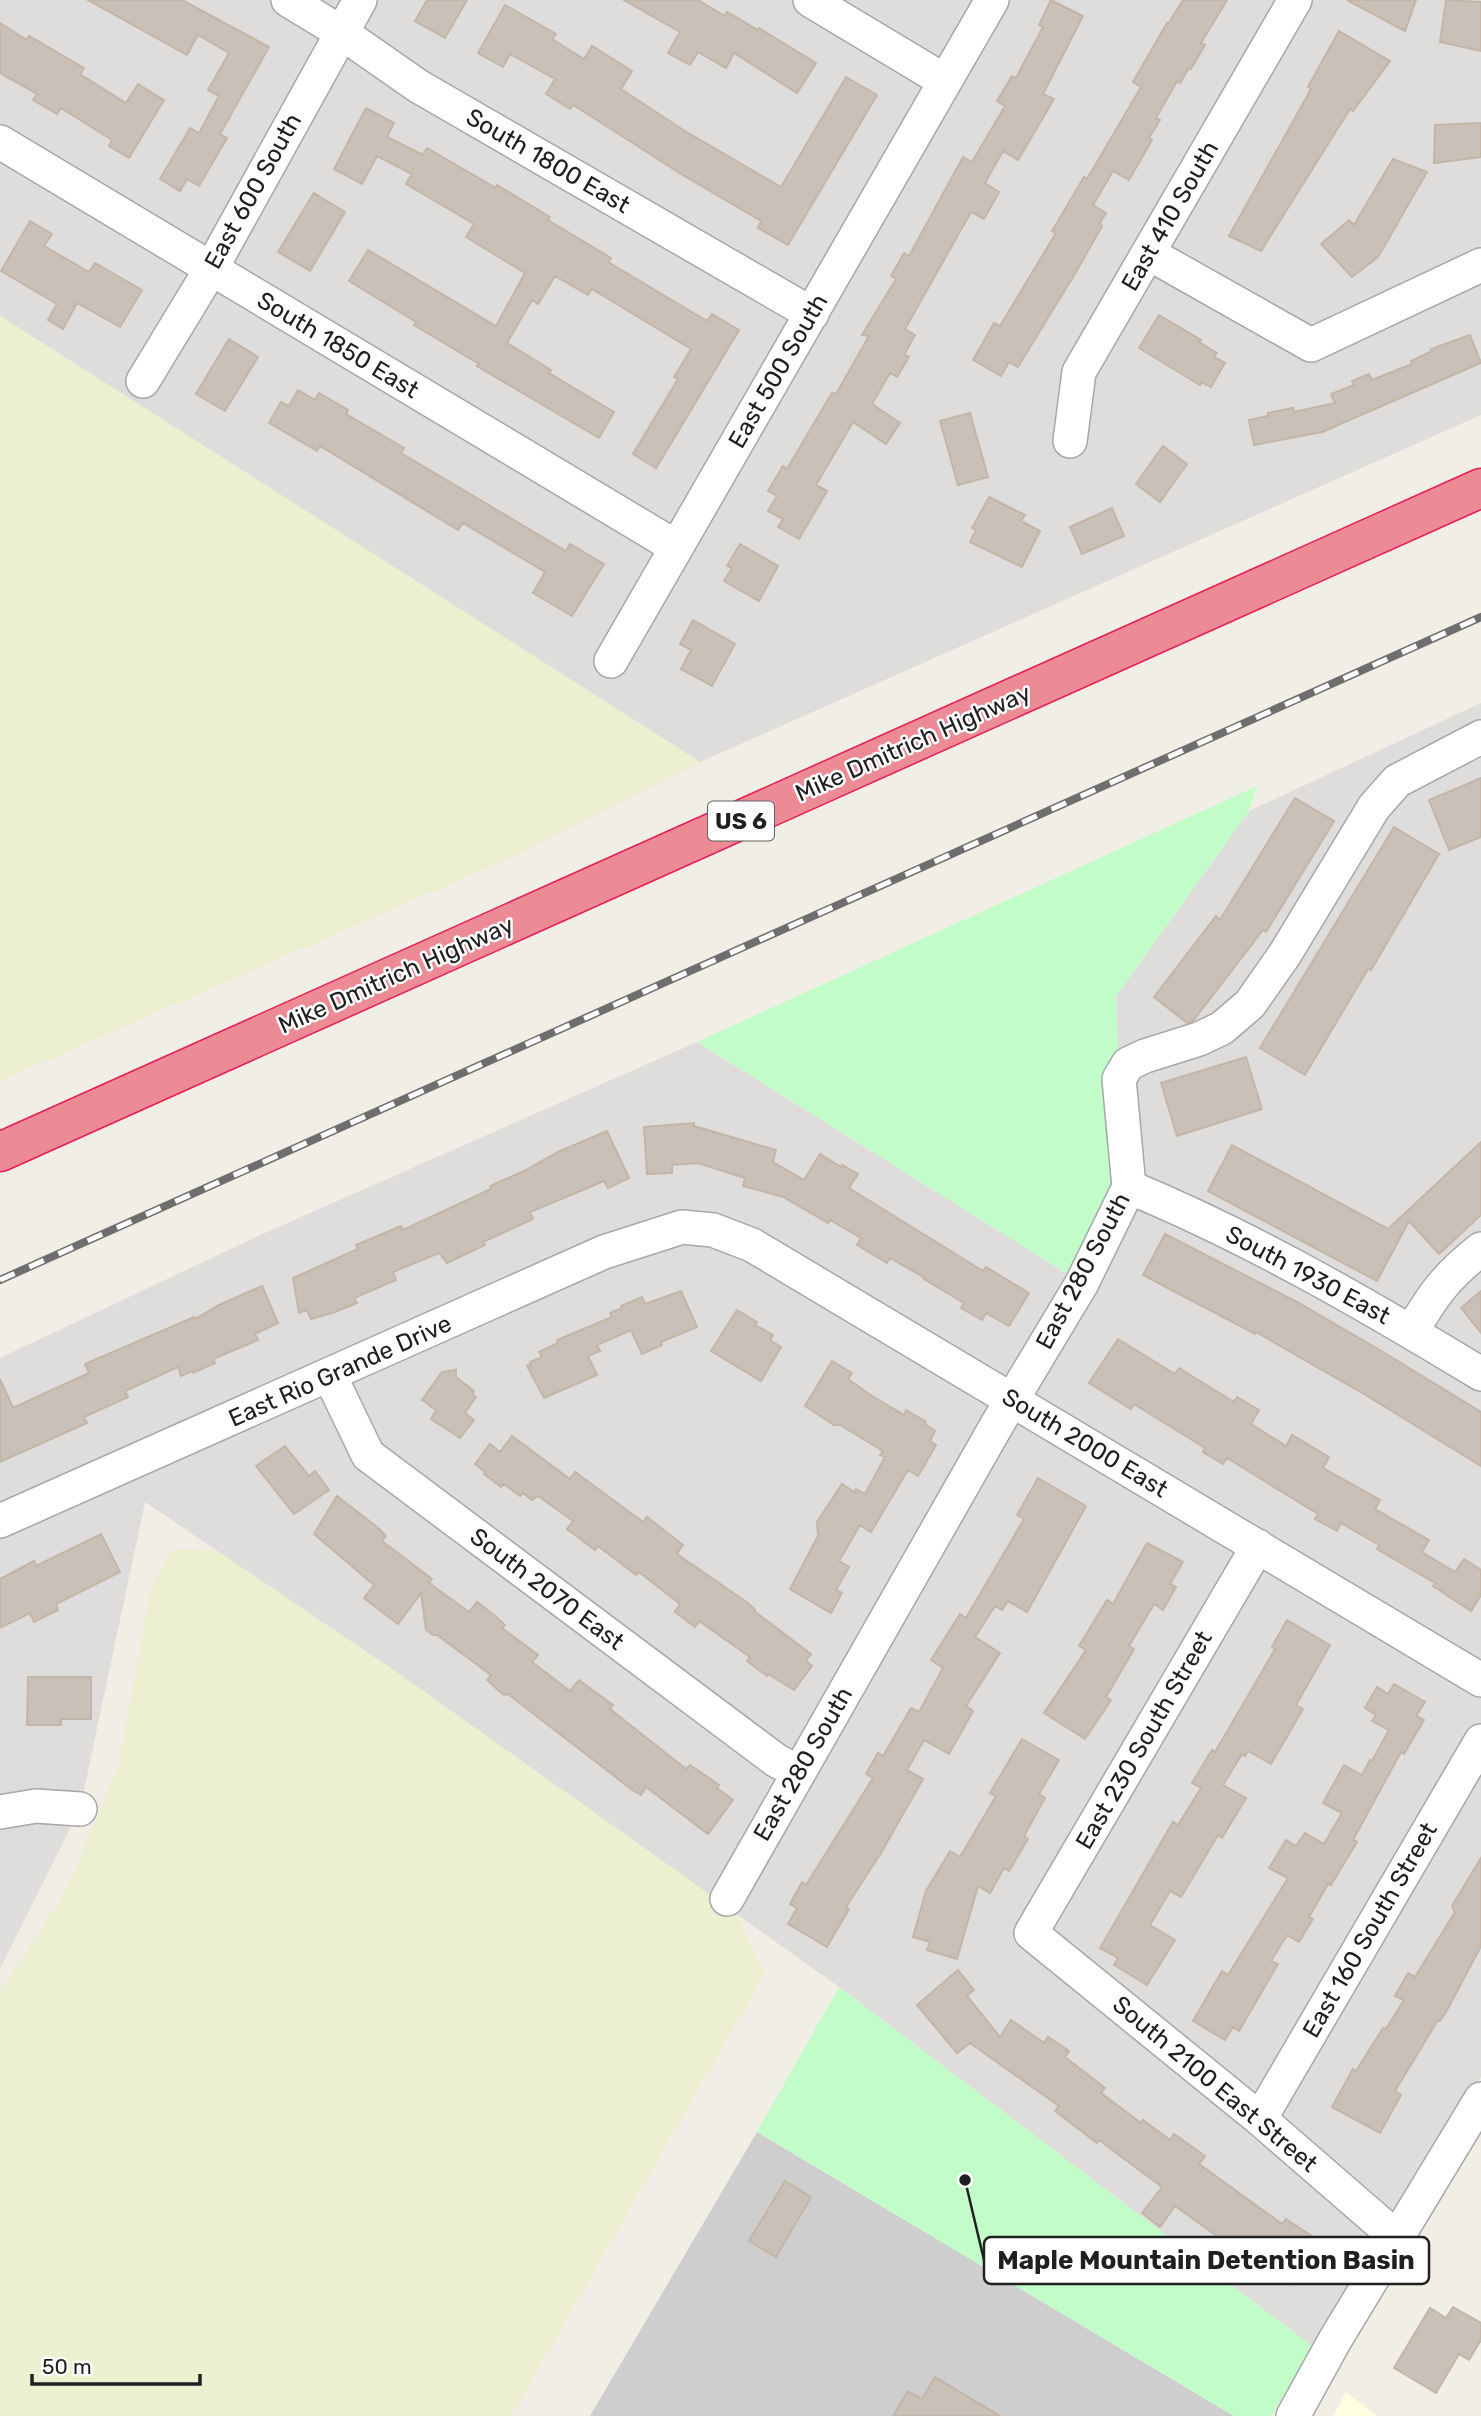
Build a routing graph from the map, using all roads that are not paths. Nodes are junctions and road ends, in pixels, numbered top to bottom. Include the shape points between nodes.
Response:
1 (288, 0) edge
2 (360, 0) edge
3 (810, 0) edge
4 (992, 0) edge
5 (1295, 0) edge
6 (342, 33) junction
7 (945, 81) junction
8 (0, 142) edge
9 (1148, 253) junction
10 (1481, 265) edge
11 (211, 269) junction
12 (812, 314) junction
13 (143, 381) dead end
14 (1070, 440) dead end
15 (1481, 488) edge
16 (676, 547) junction
17 (611, 661) dead end
18 (1481, 737) edge
19 (0, 1152) edge
20 (1129, 1187) junction
21 (682, 1227) joint
22 (1481, 1249) edge
23 (1412, 1331) junction
24 (1481, 1374) edge
25 (330, 1376) junction
26 (1012, 1400) junction
27 (0, 1521) edge
28 (1258, 1546) junction
29 (1481, 1680) edge
30 (1481, 1741) edge
31 (799, 1772) junction
32 (80, 1809) dead end
33 (0, 1812) edge
34 (727, 1899) dead end
35 (1031, 1933) joint
36 (1479, 2107) edge
37 (1259, 2119) junction
38 (1396, 2237) junction
39 (1293, 2416) edge

1 - 6 street, South 1800 East
2 - 6 street, East 600 South
3 - 7 street
4 - 7 street, East 500 South
5 - 9 street, East 410 South
6 - 11 street, East 600 South
6 - 12 street, South 1800 East via 418,86
7 - 12 street, East 500 South
8 - 11 street, South 1850 East
9 - 10 street via 1311,345
9 - 14 street, East 410 South via 1079,372
11 - 13 street, East 600 South
11 - 16 street, South 1850 East
12 - 16 street, East 500 South
15 - 19 highway, Mike Dmitrich Highway / US 6
16 - 17 street, East 500 South
18 - 20 street, East 280 South via 1396,781 1374,807 1250,1004 1222,1028 1128,1064 1119,1079
20 - 23 street, South 1930 East via 1213,1224
20 - 26 street, East 280 South via 1082,1283
21 - 25 street, East Rio Grande Drive via 604,1252
21 - 26 street, South 2000 East via 713,1230 752,1245
22 - 23 street via 1434,1293
23 - 24 street, South 1930 East
25 - 27 street, East Rio Grande Drive
25 - 31 street, South 2070 East via 368,1455
26 - 28 street, South 2000 East
26 - 31 street, East 280 South
28 - 29 street, South 2000 East
28 - 35 street, East 230 South Street
30 - 37 street, East 160 South Street
31 - 34 street, East 280 South
32 - 33 street via 36,1806
35 - 37 street, South 2100 East Street
36 - 38 street
37 - 38 street, South 2100 East Street
38 - 39 street

